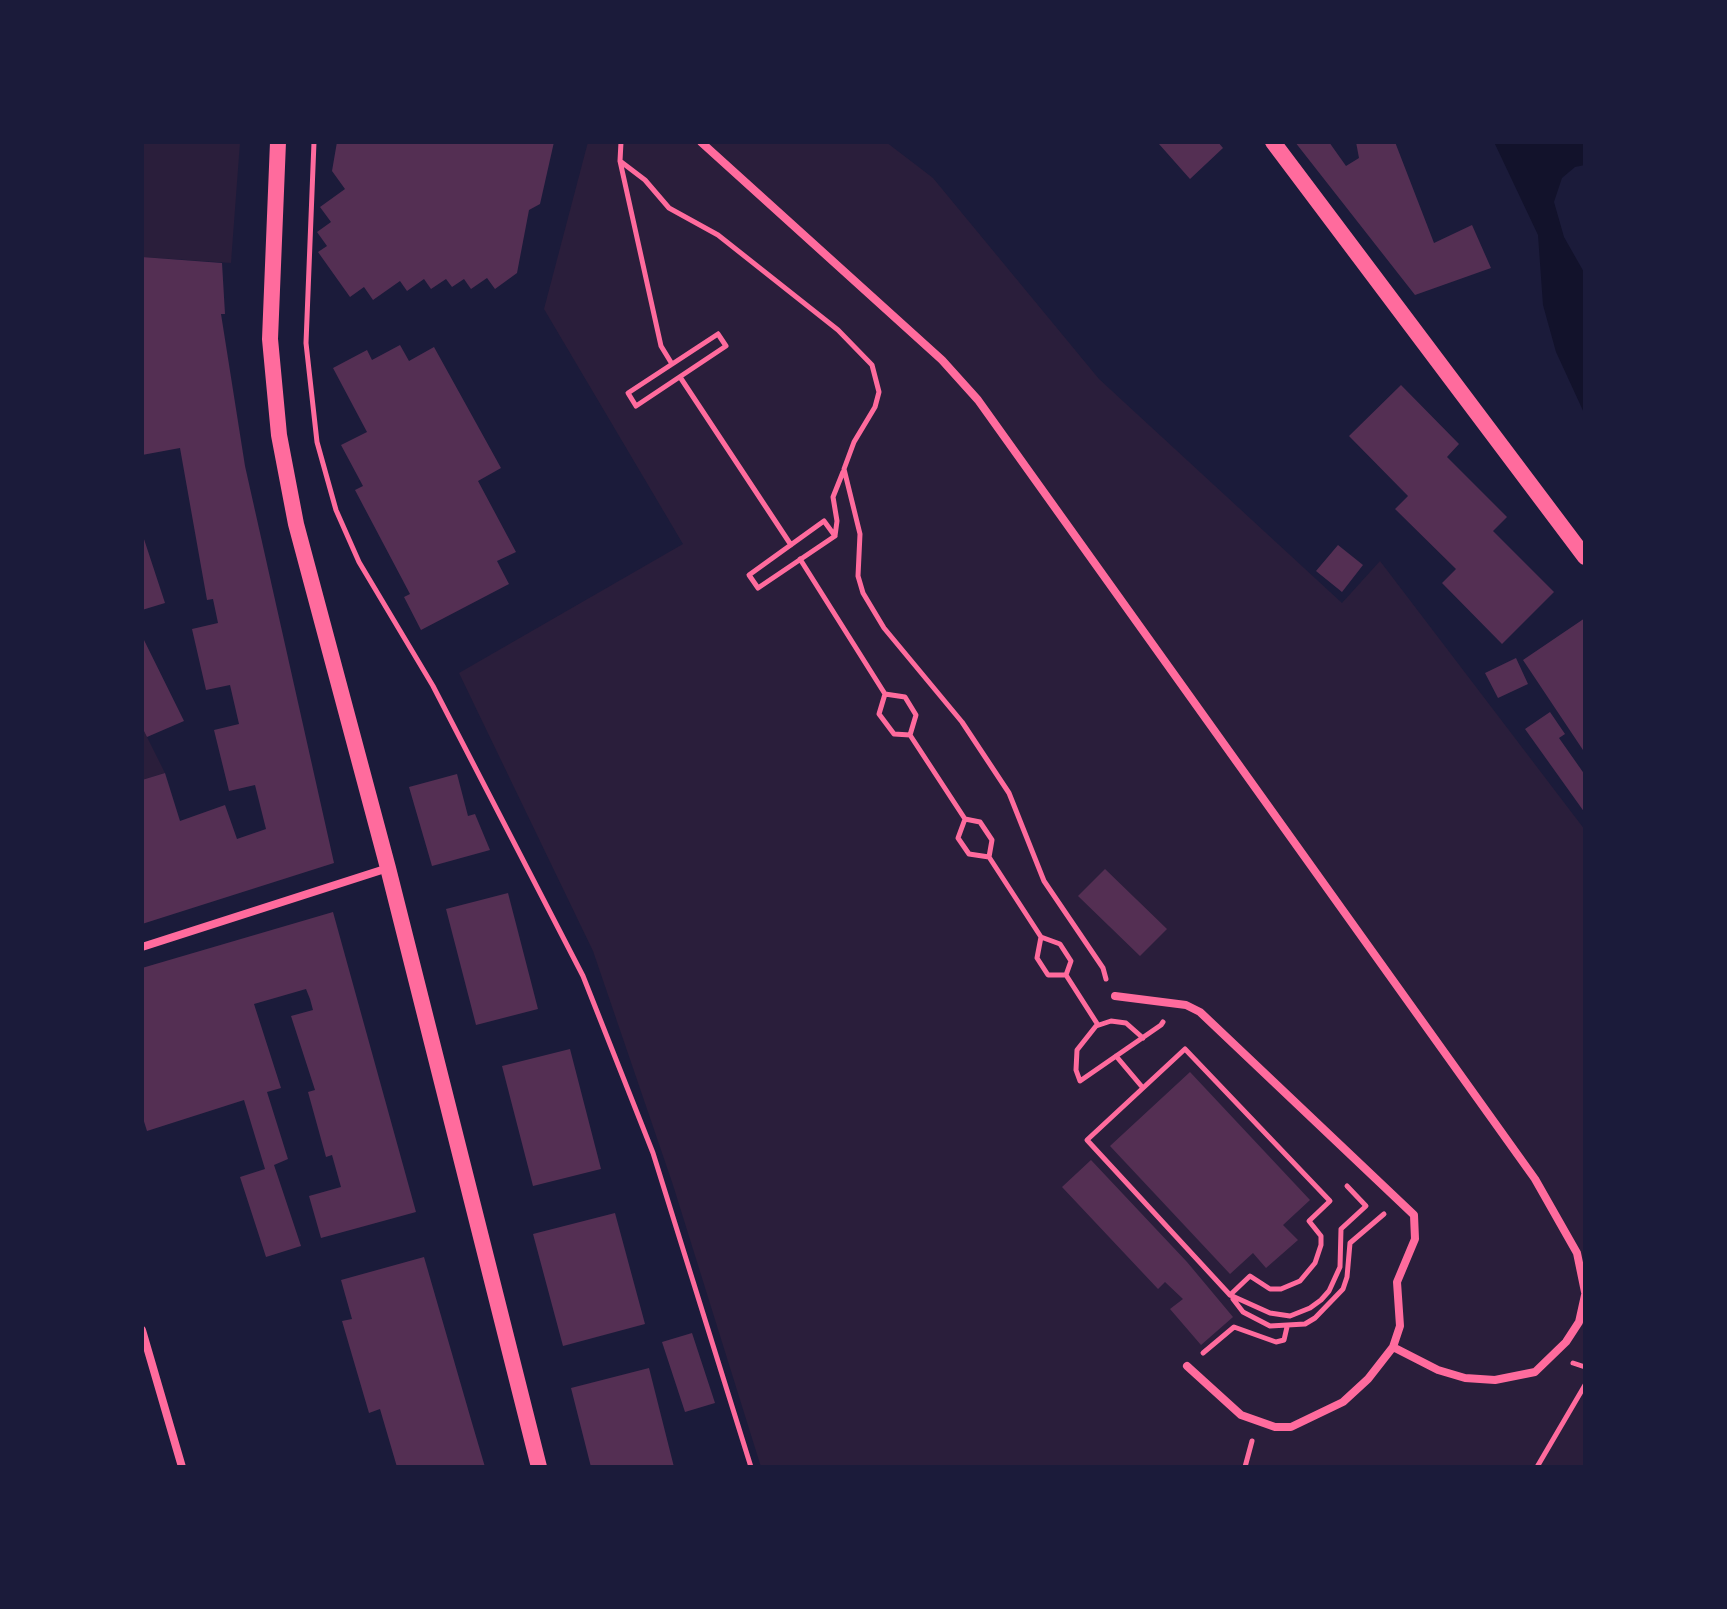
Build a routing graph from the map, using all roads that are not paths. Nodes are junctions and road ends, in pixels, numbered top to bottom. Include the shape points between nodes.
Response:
1 (278, 142) edge
2 (701, 142) edge
3 (1273, 142) edge
4 (1585, 557) edge
5 (388, 868) junction
6 (142, 947) edge
7 (1115, 996) dead end
8 (1585, 1293) edge
9 (142, 1330) edge
10 (1393, 1347) junction
11 (1187, 1366) road end
12 (182, 1467) edge
13 (539, 1467) edge

1 - 5 main road via 270,339 279,435 296,524
2 - 8 street via 942,360 978,400 1535,1179 1577,1253
3 - 4 main road
5 - 6 street
5 - 13 main road
7 - 10 street via 1186,1005 1200,1012 1414,1215 1417,1226 1397,1282 1400,1326
8 - 10 street via 1579,1322 1535,1372 1495,1380 1465,1378
9 - 12 street
10 - 11 street via 1343,1402 1291,1427 1241,1415

